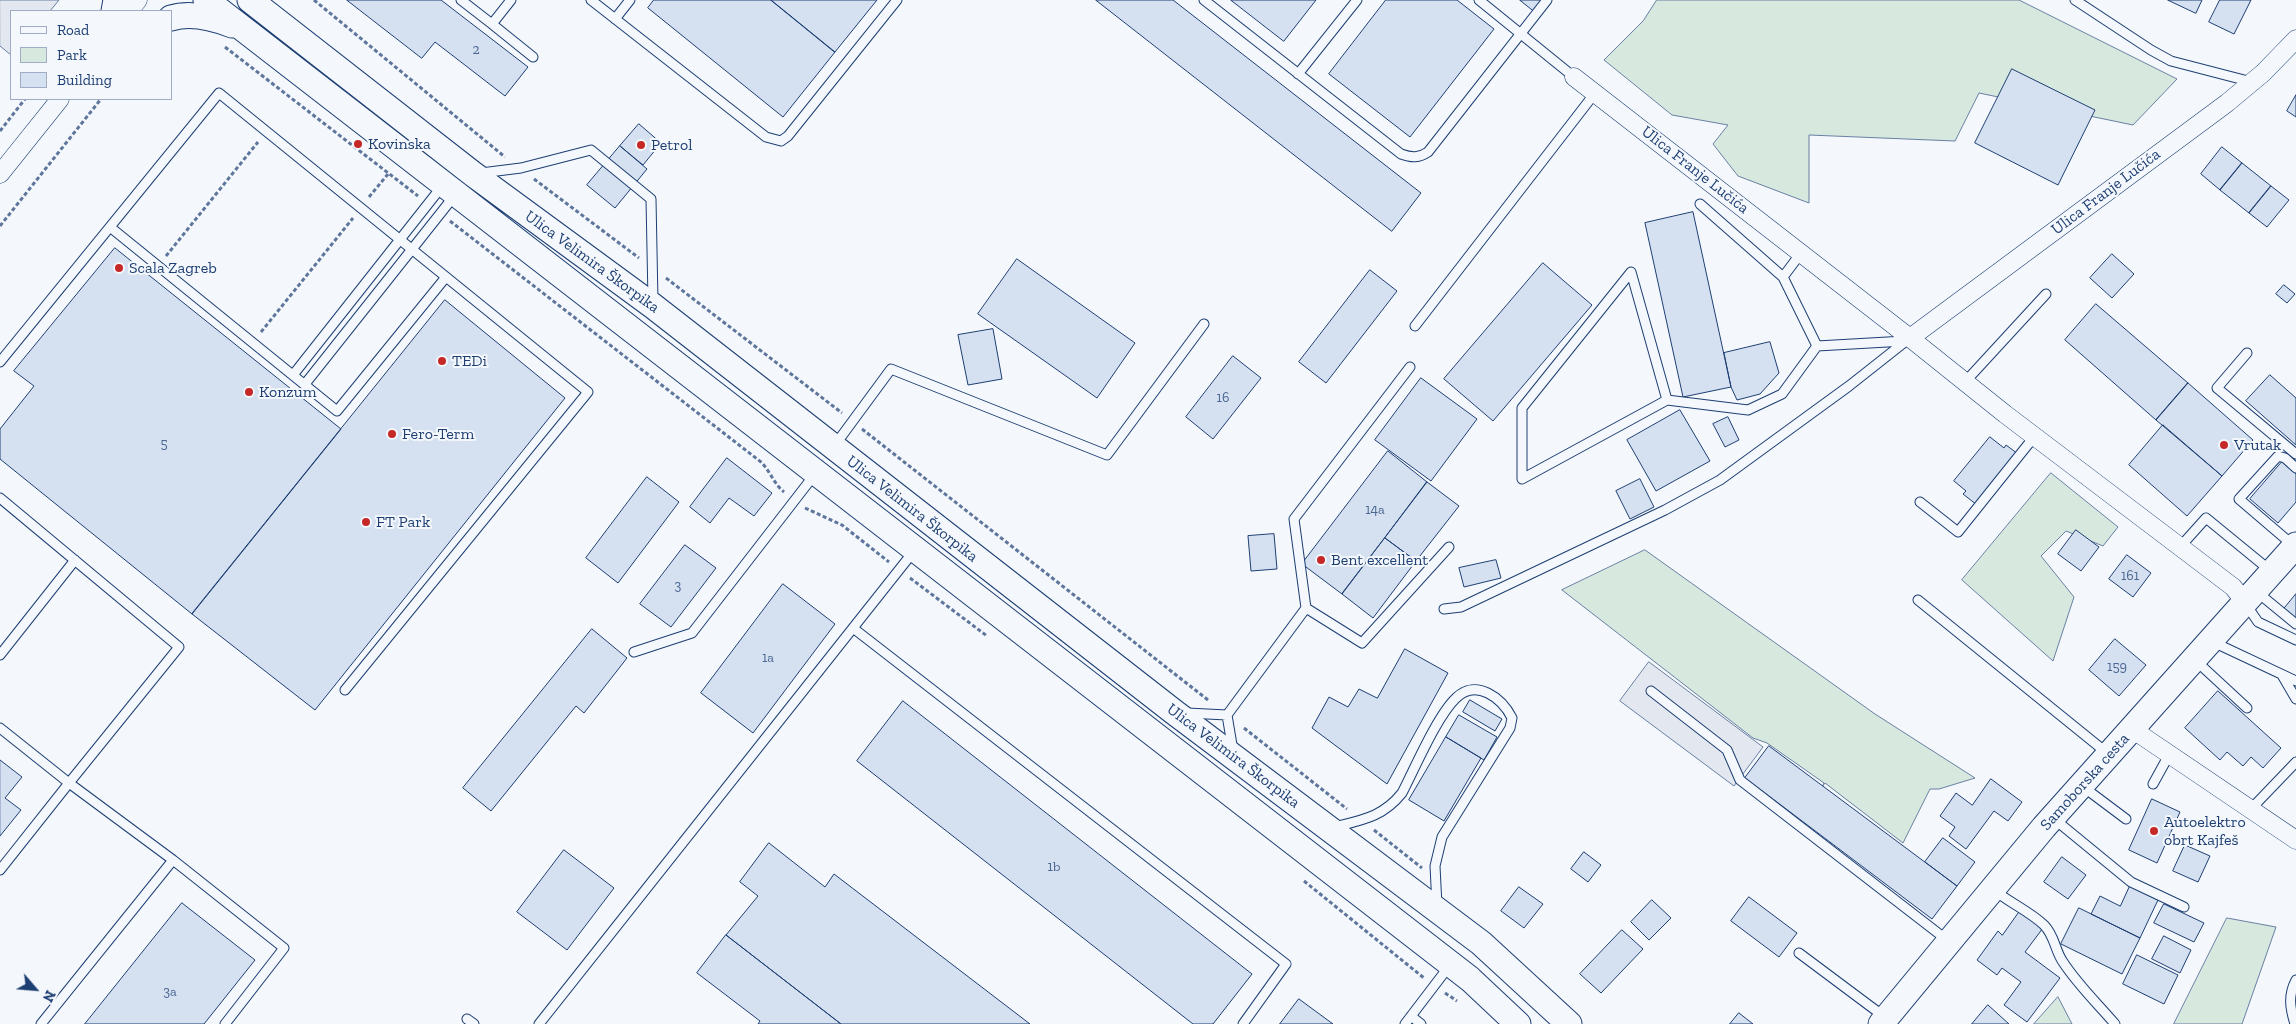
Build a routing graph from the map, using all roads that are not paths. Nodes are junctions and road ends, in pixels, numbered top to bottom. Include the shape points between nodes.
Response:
1 (138, 0) edge
2 (206, 0) edge
3 (250, 0) edge
4 (266, 0) edge
5 (461, 0) edge
6 (511, 0) edge
7 (591, 0) edge
8 (630, 0) edge
9 (897, 0) edge
10 (1204, 0) edge
11 (1356, 0) edge
12 (1478, 0) edge
13 (1547, 0) edge
14 (2075, 0) edge
15 (130, 10) edge
16 (172, 18) edge
17 (615, 19) junction
18 (492, 24) junction
19 (242, 28) junction
20 (290, 31) junction
21 (1521, 33) junction
22 (2296, 40) edge
23 (533, 57) dead end
24 (1298, 74) junction
25 (1574, 77) joint
26 (2252, 82) junction
27 (1595, 93) junction
28 (59, 100) edge
29 (0, 174) edge
30 (472, 174) junction
31 (449, 190) junction
32 (1700, 204) dead end
33 (110, 227) junction
34 (400, 240) junction
35 (413, 250) junction
36 (1801, 253) junction
37 (446, 277) junction
38 (1783, 277) junction
39 (2046, 294) dead end
40 (653, 306) junction
41 (1204, 324) dead end
42 (1415, 326) dead end
43 (1908, 339) junction
44 (1817, 346) junction
45 (2247, 353) dead end
46 (0, 362) edge
47 (1410, 367) dead end
48 (294, 375) junction
49 (1964, 382) junction
50 (305, 384) junction
51 (1667, 400) junction
52 (2034, 437) junction
53 (833, 447) junction
54 (2296, 454) edge
55 (2296, 468) edge
56 (816, 474) junction
57 (0, 498) edge
58 (1920, 502) dead end
59 (1449, 547) dead end
60 (2180, 547) junction
61 (2296, 547) edge
62 (915, 551) junction
63 (75, 560) junction
64 (2272, 572) junction
65 (2250, 596) junction
66 (1918, 600) dead end
67 (1306, 608) junction
68 (1444, 609) dead end
69 (2296, 624) edge
70 (853, 628) junction
71 (2296, 640) edge
72 (2202, 650) junction
73 (634, 652) dead end
74 (0, 655) edge
75 (2281, 674) junction
76 (2296, 681) edge
77 (345, 690) dead end
78 (1651, 691) dead end
79 (2296, 699) edge
80 (2247, 708) dead end
81 (1174, 712) junction
82 (1227, 715) junction
83 (0, 728) edge
84 (2132, 729) junction
85 (2109, 754) junction
86 (2169, 755) junction
87 (1234, 756) junction
88 (2296, 762) edge
89 (69, 783) junction
90 (2153, 784) dead end
91 (2082, 786) junction
92 (2250, 810) junction
93 (2052, 818) junction
94 (2126, 819) dead end
95 (1328, 828) junction
96 (2296, 840) edge
97 (173, 860) junction
98 (0, 870) edge
99 (1993, 889) junction
100 (2184, 907) dead end
101 (1437, 911) junction
102 (1950, 942) junction
103 (1799, 953) dead end
104 (1450, 964) junction
105 (2296, 980) edge
106 (1411, 1016) junction
107 (1883, 1021) edge
108 (41, 1024) edge
109 (225, 1024) edge
110 (540, 1024) edge
111 (1243, 1024) edge
112 (1405, 1024) edge
113 (1421, 1024) edge
114 (1518, 1024) edge
115 (1569, 1024) edge
116 (2115, 1024) edge
117 (2295, 1024) edge

1 - 15 street
2 - 19 main road, Ulica Velimira Škorpika
3 - 20 main road, Ulica Velimira Škorpika
4 - 20 main road
5 - 18 lane
6 - 18 lane
7 - 17 lane
8 - 17 lane
9 - 17 lane via 781,141 766,137
10 - 24 lane
11 - 24 lane
12 - 21 lane
13 - 21 lane
14 - 26 lane via 2171,61
16 - 19 main road via 204,17
18 - 23 lane
19 - 31 main road, Ulica Velimira Škorpika
20 - 30 main road, Ulica Velimira Škorpika
21 - 24 lane via 1421,157 1401,154
21 - 25 lane
22 - 26 street, Ulica Franje Lučića
25 - 27 street, Ulica Franje Lučića
26 - 43 street, Ulica Franje Lučića
27 - 36 street, Ulica Franje Lučića
27 - 42 lane
28 - 29 street
30 - 40 main road, Ulica Velimira Škorpika
30 - 40 lane via 520,168 591,150 651,199
31 - 34 lane
31 - 35 lane
31 - 56 main road, Ulica Velimira Škorpika
32 - 38 lane
33 - 34 lane via 219,94
33 - 46 lane
33 - 48 lane
34 - 35 lane
34 - 48 lane
35 - 37 lane
35 - 50 lane
36 - 38 lane
36 - 43 street, Ulica Franje Lučića
37 - 50 lane via 338,411
37 - 77 lane via 588,392
38 - 44 lane
39 - 49 lane
40 - 53 main road, Ulica Velimira Škorpika
41 - 53 lane via 1107,455 891,369
43 - 44 lane
43 - 49 street, Ulica Franje Lučića
43 - 68 lane via 1720,480 1665,510 1461,607
44 - 51 lane via 1782,394 1748,410
45 - 54 lane via 2217,388
47 - 67 lane via 1294,519
48 - 50 lane
49 - 52 street, Ulica Franje Lučića
51 - 51 lane via 1564,456 1522,479 1522,408 1631,272
52 - 58 lane via 1958,532
52 - 60 street, Ulica Franje Lučića
53 - 81 main road, Ulica Velimira Škorpika
55 - 61 lane via 2278,456 2239,499
56 - 62 main road, Ulica Velimira Škorpika
56 - 73 lane via 692,633
57 - 63 lane
59 - 67 lane via 1362,643
60 - 64 lane via 2206,518
60 - 65 street, Ulica Franje Lučića
61 - 64 main road, Samoborska cesta
62 - 70 lane
62 - 104 main road, Ulica Velimira Škorpika
63 - 74 lane
63 - 89 lane via 179,647
64 - 65 main road, Samoborska cesta
65 - 69 lane
65 - 71 lane via 2258,622
65 - 72 main road, Samoborska cesta
66 - 85 lane
67 - 82 lane
70 - 110 lane
70 - 111 lane via 1286,964
72 - 75 lane
72 - 80 lane
72 - 84 main road, Samoborska cesta
75 - 76 lane
75 - 79 lane
78 - 102 lane via 1727,750 1740,780
81 - 82 lane
81 - 87 main road, Ulica Velimira Škorpika
82 - 87 lane
83 - 89 lane
84 - 85 main road, Samoborska cesta
84 - 86 street
85 - 91 main road, Samoborska cesta
86 - 90 lane
86 - 92 street
87 - 95 main road, Ulica Velimira Škorpika
88 - 92 lane
89 - 97 lane
89 - 98 lane
91 - 93 main road, Samoborska cesta
91 - 94 lane
92 - 96 street
93 - 99 main road, Samoborska cesta
93 - 100 lane via 2131,882
95 - 101 main road, Ulica Velimira Škorpika
95 - 101 lane via 1383,812 1397,798 1446,709 1457,697 1478,690 1499,700 1512,718 1510,728 1442,837 1435,866
97 - 108 lane
97 - 109 lane via 284,948
99 - 102 main road, Samoborska cesta
99 - 116 lane via 2046,927 2061,960 2081,988
101 - 115 main road, Ulica Velimira Škorpika via 1481,943
102 - 107 main road, Samoborska cesta
103 - 107 lane
104 - 106 lane
104 - 114 main road, Ulica Velimira Škorpika
105 - 117 lane via 2290,990 2290,1010
106 - 112 lane
106 - 113 lane

